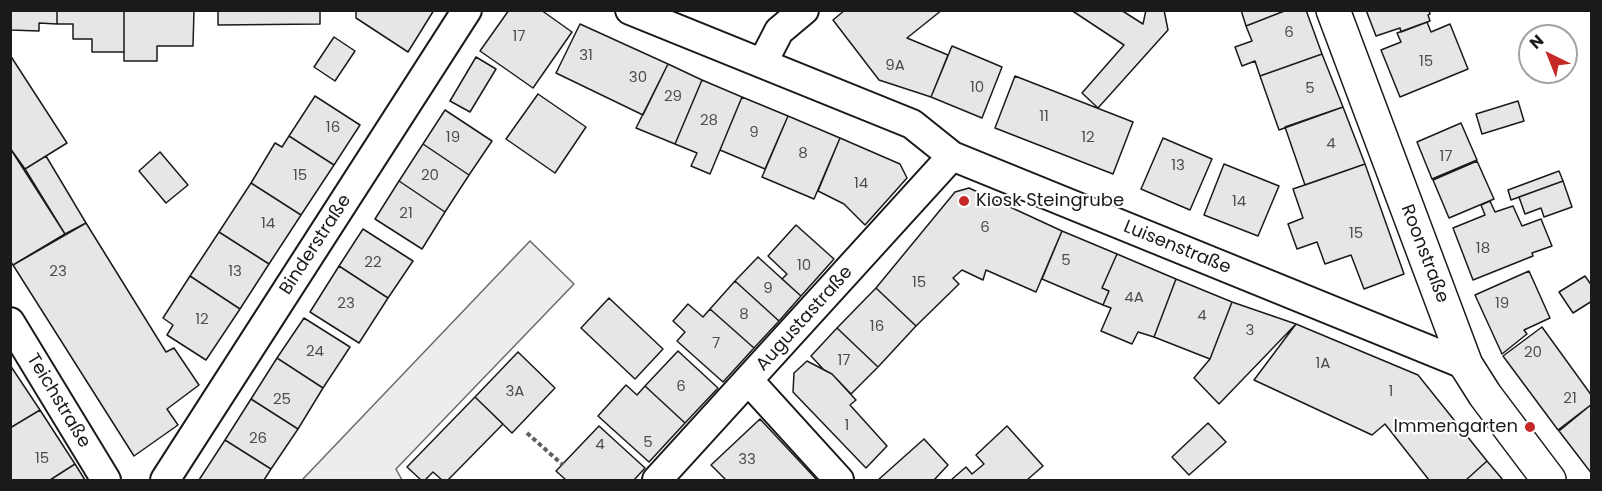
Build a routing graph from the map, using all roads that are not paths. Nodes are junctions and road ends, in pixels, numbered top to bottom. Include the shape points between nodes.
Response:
1 (467, 10) edge
2 (630, 10) edge
3 (804, 10) edge
4 (1333, 10) edge
5 (763, 62) junction
6 (952, 156) junction
7 (10, 322) edge
8 (1466, 365) junction
9 (748, 381) junction
10 (106, 480) edge
11 (165, 480) edge
12 (657, 480) edge
13 (839, 480) edge
14 (1549, 480) edge

1 - 11 street, Binderstraße
2 - 5 street, Luisenstraße
3 - 5 street via 779,32
4 - 8 street, Roonstraße
5 - 6 street, Luisenstraße via 912,124
6 - 8 street, Luisenstraße
6 - 9 street, Augustastraße
7 - 10 street, Teichstraße
8 - 14 street, Roonstraße
9 - 12 street, Augustastraße
9 - 13 street

